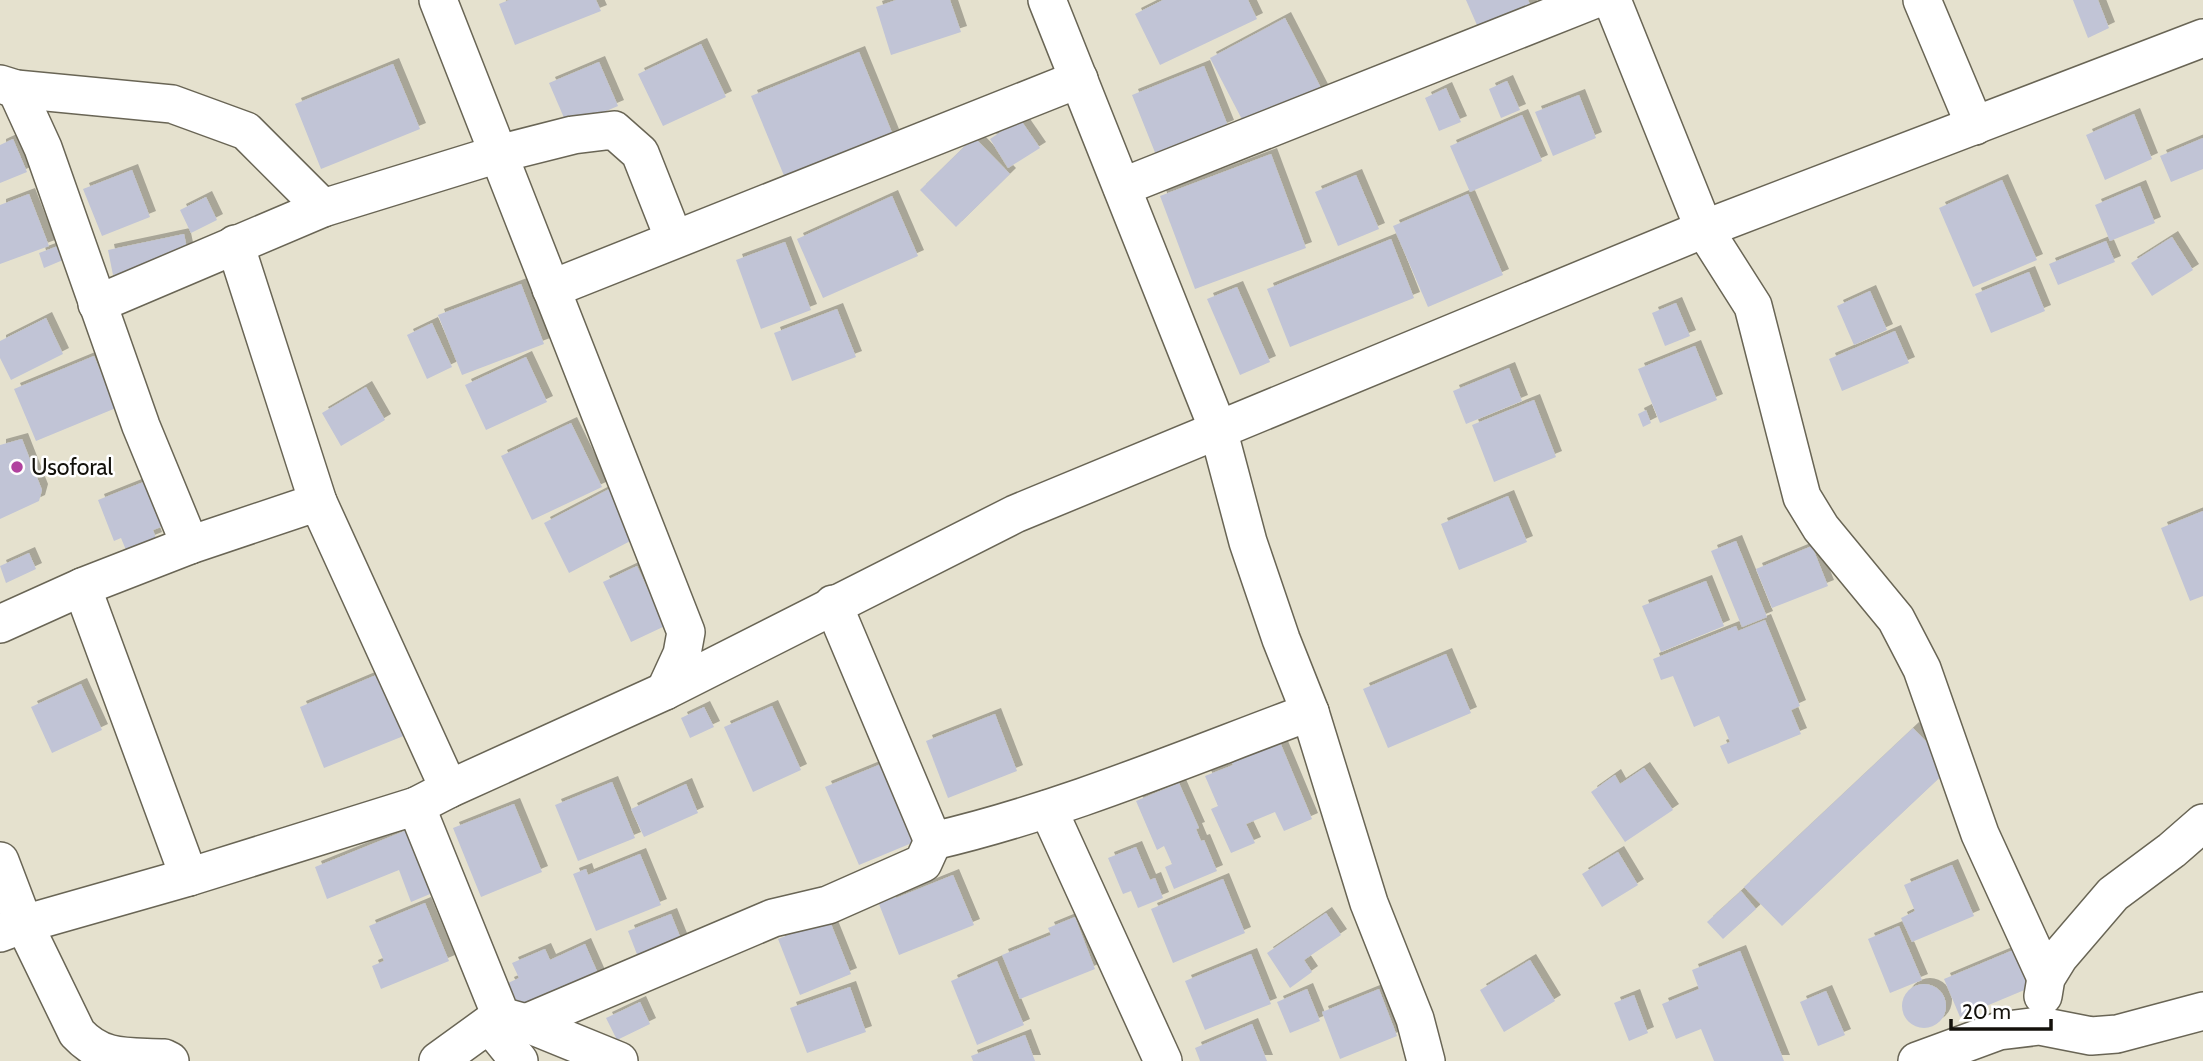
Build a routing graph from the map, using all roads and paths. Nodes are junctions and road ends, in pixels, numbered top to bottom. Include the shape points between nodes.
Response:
1 (438, 0) edge
2 (1047, 0) edge
3 (1592, 0) edge
4 (1612, 0) edge
5 (1922, 0) edge
6 (2203, 38) edge
7 (1079, 79) junction
8 (8, 87) edge
9 (1975, 126) junction
10 (498, 154) junction
11 (1122, 187) junction
12 (323, 208) junction
13 (1704, 229) junction
14 (674, 239) junction
15 (235, 244) junction
16 (551, 289) junction
17 (97, 304) junction
18 (1218, 429) junction
19 (318, 502) junction
20 (190, 545) junction
21 (82, 587) junction
22 (833, 604) junction
23 (0, 624) edge
24 (665, 691) junction
25 (1310, 712) junction
26 (449, 789) junction
27 (416, 806) junction
28 (1048, 809) junction
29 (2203, 823) edge
30 (933, 841) junction
31 (0, 860) edge
32 (189, 877) junction
33 (12, 929) edge
34 (2046, 978) junction
35 (2203, 1011) edge
36 (526, 1023) junction
37 (2040, 1027) junction
38 (170, 1061) edge
39 (438, 1061) edge
40 (519, 1061) edge
41 (619, 1061) edge
42 (1163, 1061) edge
43 (1426, 1061) edge
44 (1917, 1061) edge

1 - 10 street
2 - 7 street
3 - 11 street
4 - 13 street
5 - 9 street
6 - 9 street
7 - 11 street
7 - 14 street
8 - 12 street via 172,104 246,131
8 - 17 street via 43,148
9 - 13 street
10 - 12 street
10 - 14 street via 614,130 640,153
10 - 16 street
11 - 18 street
12 - 15 street
13 - 18 street
13 - 34 street via 1753,306 1802,497 1821,528 1896,619 1922,669 1980,834
14 - 16 street
15 - 17 street
15 - 19 street
16 - 24 street via 686,632 682,654
17 - 20 street
18 - 22 street via 1015,514
18 - 25 street via 1248,541
19 - 20 street
19 - 26 street
20 - 21 street
21 - 23 street
21 - 32 street
22 - 24 street
22 - 30 street
24 - 26 street
25 - 28 street
25 - 43 street via 1369,903 1415,1019
26 - 27 street
27 - 32 street
27 - 36 street via 501,1016
28 - 30 street
28 - 42 street
29 - 34 street via 2113,894
30 - 36 street via 923,863 828,905 772,918
31 - 33 street
32 - 33 street
33 - 38 street via 89,1046 110,1056
34 - 37 street
35 - 37 street via 2117,1034 2091,1036
36 - 41 street
37 - 44 street via 1999,1031
39 - 40 street via 489,1024

